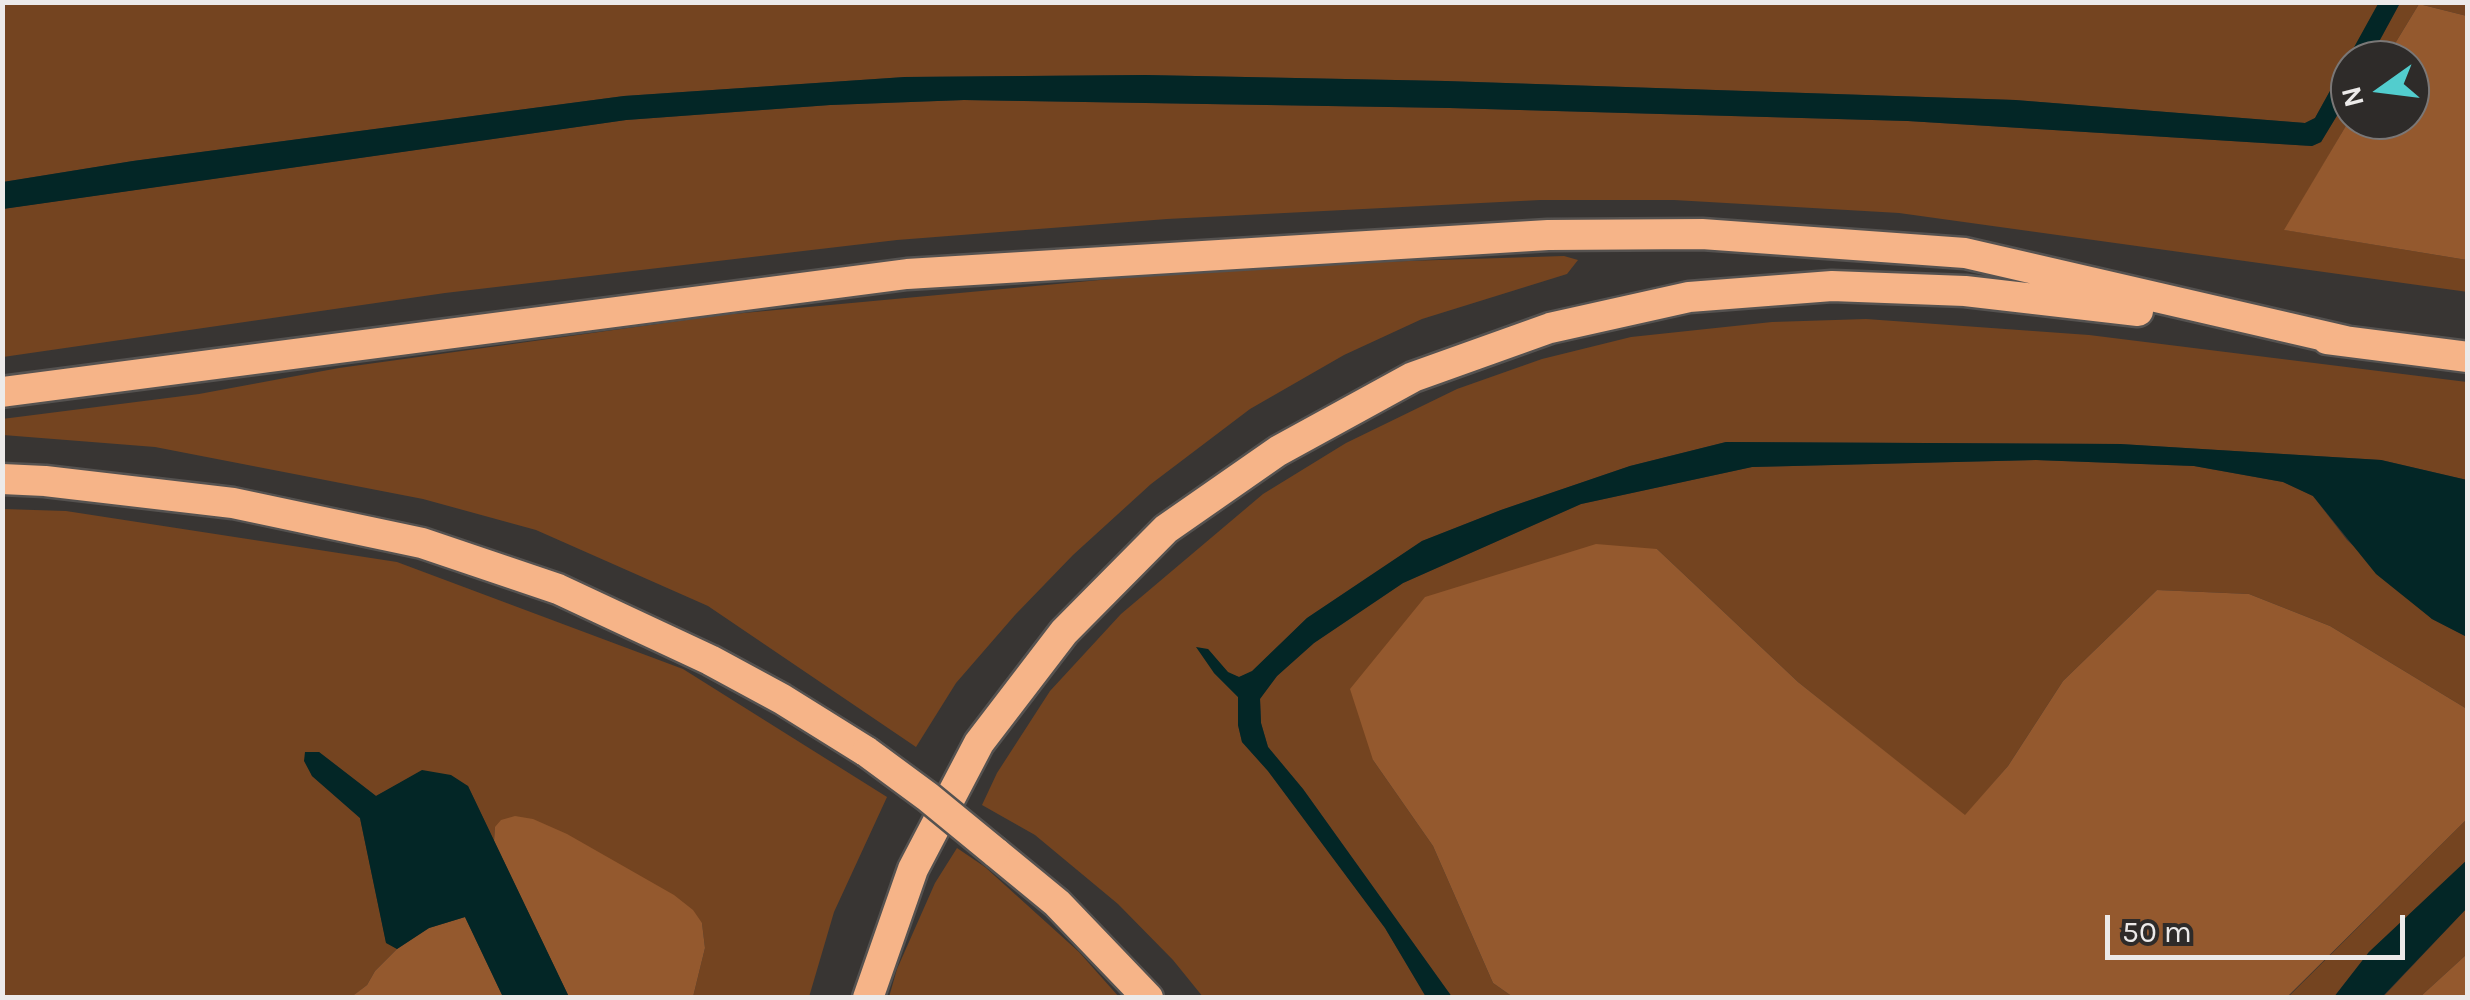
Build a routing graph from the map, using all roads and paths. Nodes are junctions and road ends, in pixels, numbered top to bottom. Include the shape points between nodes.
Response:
1 (2346, 342) junction
2 (2468, 356) edge
3 (2, 392) edge
4 (2, 479) edge
5 (868, 998) edge
6 (1148, 998) edge

1 - 2 highway
1 - 3 highway via 1965,253 1702,234 1548,236 907,274
1 - 5 highway via 2104,306 1832,286 1688,297 1550,328 1413,377 1278,451 1166,529 1064,632 980,743 913,869
4 - 6 highway, bridge via 233,503 422,543 558,589 710,660 867,752 1057,904

